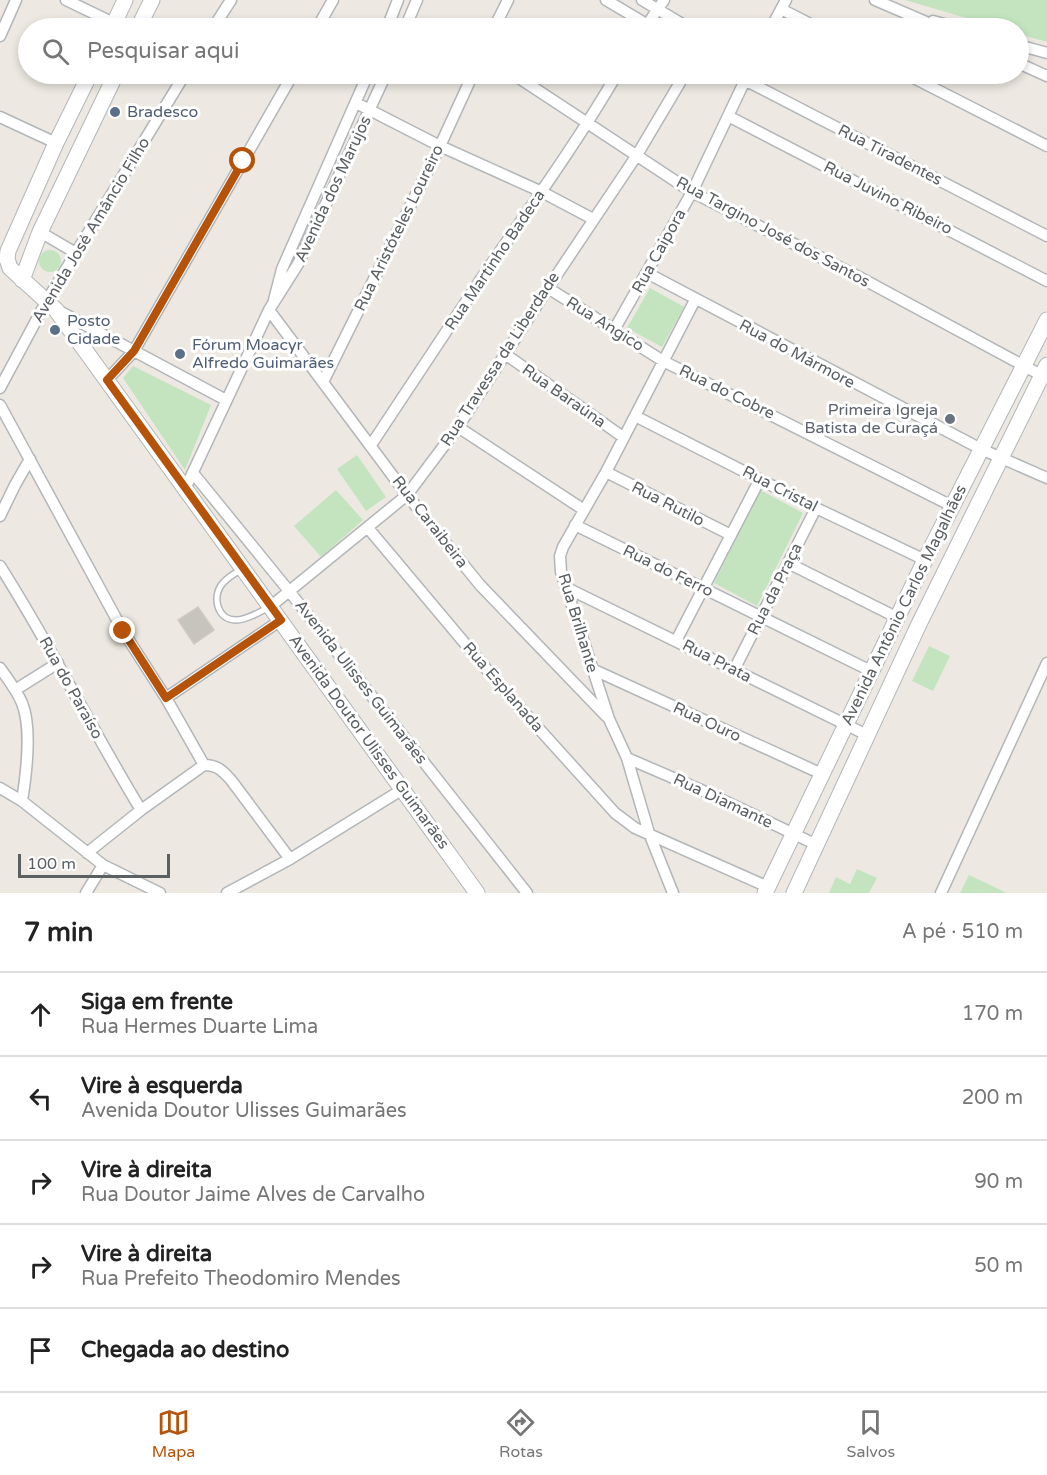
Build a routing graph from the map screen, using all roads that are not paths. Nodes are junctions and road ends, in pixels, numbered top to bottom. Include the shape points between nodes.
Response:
1 (16, 0) edge
2 (66, 0) edge
3 (125, 0) edge
4 (152, 0) edge
5 (231, 0) edge
6 (333, 0) edge
7 (398, 0) edge
8 (417, 0) edge
9 (508, 0) edge
10 (606, 0) edge
11 (642, 0) edge
12 (664, 0) edge
13 (875, 0) edge
14 (784, 5) edge
15 (657, 10) junction
16 (907, 14) junction
17 (100, 18) edge
18 (120, 18) edge
19 (143, 18) edge
20 (219, 18) edge
21 (323, 18) edge
22 (391, 18) edge
23 (409, 18) edge
24 (499, 18) edge
25 (635, 18) edge
26 (653, 18) edge
27 (671, 18) edge
28 (803, 18) edge
29 (916, 18) edge
30 (922, 18) edge
31 (0, 36) edge
32 (1029, 48) edge
33 (1047, 53) edge
34 (1029, 68) edge
35 (1047, 76) edge
36 (85, 84) edge
37 (111, 84) edge
38 (180, 84) edge
39 (287, 84) edge
40 (364, 84) edge
41 (382, 84) edge
42 (468, 84) edge
43 (529, 84) edge
44 (611, 84) edge
45 (679, 84) edge
46 (743, 84) edge
47 (759, 84) edge
48 (926, 84) edge
49 (356, 103) junction
50 (371, 110) junction
51 (728, 116) junction
52 (0, 117) edge
53 (588, 122) junction
54 (56, 143) junction
55 (440, 146) junction
56 (1047, 146) edge
57 (638, 155) junction
58 (542, 192) junction
59 (692, 192) junction
60 (593, 219) junction
61 (40, 232) junction
62 (1047, 236) edge
63 (76, 253) junction
64 (647, 273) junction
65 (22, 280) junction
66 (1047, 281) edge
67 (548, 288) junction
68 (695, 300) junction
69 (272, 305) junction
70 (51, 306) junction
71 (1047, 320) edge
72 (614, 330) junction
73 (134, 351) junction
74 (505, 354) junction
75 (663, 361) junction
76 (1023, 366) junction
77 (1044, 370) edge
78 (107, 380) junction
79 (323, 382) junction
80 (0, 388) edge
81 (226, 400) junction
82 (0, 405) edge
83 (635, 416) junction
84 (458, 427) junction
85 (623, 438) junction
86 (371, 445) junction
87 (981, 449) junction
88 (30, 459) junction
89 (1000, 459) junction
90 (606, 472) junction
91 (192, 473) junction
92 (1047, 478) edge
93 (760, 479) junction
94 (186, 489) junction
95 (407, 495) junction
96 (952, 506) junction
97 (816, 508) junction
98 (584, 510) junction
99 (0, 516) edge
100 (575, 525) junction
101 (368, 528) junction
102 (731, 535) junction
103 (925, 560) junction
104 (788, 562) junction
105 (0, 566) edge
106 (243, 568) junction
107 (567, 588) junction
108 (704, 589) junction
109 (289, 591) junction
110 (271, 606) junction
111 (760, 617) junction
112 (898, 618) junction
113 (281, 620) junction
114 (676, 641) junction
115 (58, 663) junction
116 (1047, 663) edge
117 (0, 668) edge
118 (592, 669) junction
119 (734, 670) junction
120 (871, 671) junction
121 (15, 690) junction
122 (166, 698) junction
123 (609, 719) junction
124 (845, 725) junction
125 (867, 735) junction
126 (627, 758) junction
127 (204, 765) junction
128 (822, 774) junction
129 (0, 788) edge
130 (403, 789) junction
131 (22, 801) junction
132 (141, 810) junction
133 (649, 833) junction
134 (795, 834) junction
135 (817, 845) junction
136 (87, 853) junction
137 (290, 859) junction
138 (103, 865) junction
139 (767, 890) edge
140 (86, 893) edge
141 (160, 893) edge
142 (227, 893) edge
143 (477, 893) edge
144 (527, 893) edge
145 (674, 893) edge
146 (794, 893) edge
147 (941, 893) edge

1 - 31 street
2 - 17 street
3 - 18 main road
4 - 19 main road
5 - 20 street
6 - 21 street
7 - 22 street
8 - 23 street
9 - 24 street
10 - 25 street
11 - 15 street
12 - 15 street
13 - 16 street
14 - 28 street
15 - 26 street
15 - 27 street
16 - 29 street
16 - 30 street
32 - 33 street
34 - 35 street
36 - 54 main road
37 - 61 main road
38 - 63 street, Avenida José Amâncio Filho
39 - 73 street
40 - 49 street, Avenida dos Marujos
41 - 50 street, Avenida dos Marujos
42 - 55 street, Rua Aristóteles Loureiro
43 - 53 street, Rua Targino José dos Santos
44 - 53 street, Rua Martinho Badeca
45 - 57 street, Rua Travessa da Liberdade
46 - 51 street, Rua Caipora
47 - 62 street, Rua Tiradentes
48 - 56 street
49 - 50 street
49 - 69 street, Avenida dos Marujos via 292,244
50 - 55 street
50 - 69 street, Avenida dos Marujos via 298,264
51 - 59 street, Rua Caipora
51 - 66 street, Rua Juvino Ribeiro
52 - 54 street
53 - 57 street, Rua Targino José dos Santos
53 - 58 street, Rua Martinho Badeca
54 - 65 main road, Avenida Doutor Ulisses Guimarães via 7,259
55 - 58 street
55 - 79 street, Rua Aristóteles Loureiro
57 - 59 street, Rua Targino José dos Santos
57 - 60 street, Rua Travessa da Liberdade
58 - 60 street
58 - 86 street, Rua Martinho Badeca
59 - 64 street, Rua Caipora
59 - 76 street, Rua Targino José dos Santos
60 - 67 street, Rua Travessa da Liberdade
61 - 63 street
61 - 65 main road
63 - 70 street, Avenida José Amâncio Filho
64 - 68 street, Rua do Mármore
64 - 72 street, Rua Caipora
65 - 70 main road, Avenida Doutor Ulisses Guimarães
67 - 72 street, Rua Angico
67 - 74 street, Rua Travessa da Liberdade
68 - 75 street, Rua Brilhante
68 - 87 street, Rua do Mármore
69 - 79 street, Rua Caraibeira
69 - 81 street, Avenida dos Marujos
70 - 73 street
70 - 78 main road, Avenida Doutor Ulisses Guimarães
70 - 80 street, Avenida José Amâncio Filho
71 - 76 main road, Avenida Antônio Carlos Magalhães
72 - 75 street, Rua Angico
73 - 78 street
73 - 81 street
74 - 84 street, Rua Travessa da Liberdade
74 - 85 street, Rua Baraúna
75 - 83 street, Rua Brilhante
75 - 96 street, Rua do Cobre
76 - 77 street, Rua Targino José dos Santos
76 - 87 main road, Avenida Antônio Carlos Magalhães
77 - 89 main road, Avenida Antônio Carlos Magalhães
78 - 94 main road, Avenida Doutor Ulisses Guimarães
79 - 86 street, Rua Caraibeira
81 - 91 street, Avenida dos Marujos
82 - 88 street
83 - 85 street, Rua Brilhante
83 - 93 street, Rua Cristal
84 - 95 street, Rua Travessa da Liberdade
84 - 98 street
85 - 90 street, Rua Brilhante
86 - 95 street, Rua Caraibeira
87 - 89 street, Rua do Mármore
87 - 96 main road, Avenida Antônio Carlos Magalhães
88 - 99 street
88 - 122 street via 123,631
89 - 92 street, Rua do Mármore
89 - 125 main road, Avenida Antônio Carlos Magalhães
90 - 98 street, Rua Brilhante
90 - 102 street, Rua Rutilo
91 - 94 street, Avenida dos Marujos
91 - 109 street, Avenida Ulisses Guimarães
93 - 97 street, Rua Cristal
93 - 102 street
94 - 106 main road, Avenida Doutor Ulisses Guimarães
95 - 101 street, Rua Travessa da Liberdade
95 - 123 street, Rua Caraibeira via 480,585
96 - 103 main road, Avenida Antônio Carlos Magalhães
97 - 103 street, Rua Cristal
97 - 104 street, Rua da Praça
98 - 100 street, Rua Brilhante
100 - 107 street, Rua Brilhante via 560,556
100 - 108 street, Rua do Ferro
101 - 109 street, Rua Travessa da Liberdade
101 - 133 street, Rua Esplanada via 504,690 615,813 626,823
102 - 108 street
103 - 112 main road, Avenida Antônio Carlos Magalhães
104 - 111 street, Rua da Praça
104 - 112 street
105 - 115 street, Rua do Paraíso
106 - 110 main road, Avenida Doutor Ulisses Guimarães
106 - 110 lane via 223,583 216,600 219,610 233,620 240,620
107 - 114 street, Rua Prata
107 - 118 street, Rua Brilhante
108 - 111 street, Rua do Ferro
108 - 114 street
109 - 110 street, Rua Travessa da Liberdade
109 - 144 street, Avenida Ulisses Guimarães
110 - 113 main road, Avenida Doutor Ulisses Guimarães
111 - 119 street, Rua da Praça
111 - 120 street, Rua do Ferro
112 - 120 main road, Avenida Antônio Carlos Magalhães
113 - 122 street
113 - 130 main road, Avenida Doutor Ulisses Guimarães
114 - 119 street, Rua Prata
115 - 121 street
115 - 132 street, Rua do Paraíso
116 - 147 street
117 - 121 street
118 - 123 street, Rua Brilhante
118 - 128 street, Rua Ouro
119 - 124 street, Rua Prata
120 - 124 main road, Avenida Antônio Carlos Magalhães
121 - 131 street via 23,704 26,723
122 - 127 street
123 - 126 street, Rua Brilhante
124 - 125 street, Rua Prata
124 - 128 main road, Avenida Antônio Carlos Magalhães
125 - 135 main road, Avenida Antônio Carlos Magalhães
126 - 133 street, Rua Brilhante
126 - 134 street, Rua Diamante
127 - 132 street
127 - 137 street via 214,765 231,780
128 - 134 main road, Avenida Antônio Carlos Magalhães
129 - 131 street
130 - 137 street
130 - 143 main road, Avenida Doutor Ulisses Guimarães
131 - 136 street
132 - 136 street
133 - 139 street, Rua Esplanada
133 - 145 street, Rua Brilhante
134 - 135 street, Rua Diamante
134 - 139 main road, Avenida Antônio Carlos Magalhães
135 - 146 main road, Avenida Antônio Carlos Magalhães
136 - 138 street
137 - 142 street
138 - 140 street
138 - 141 street

